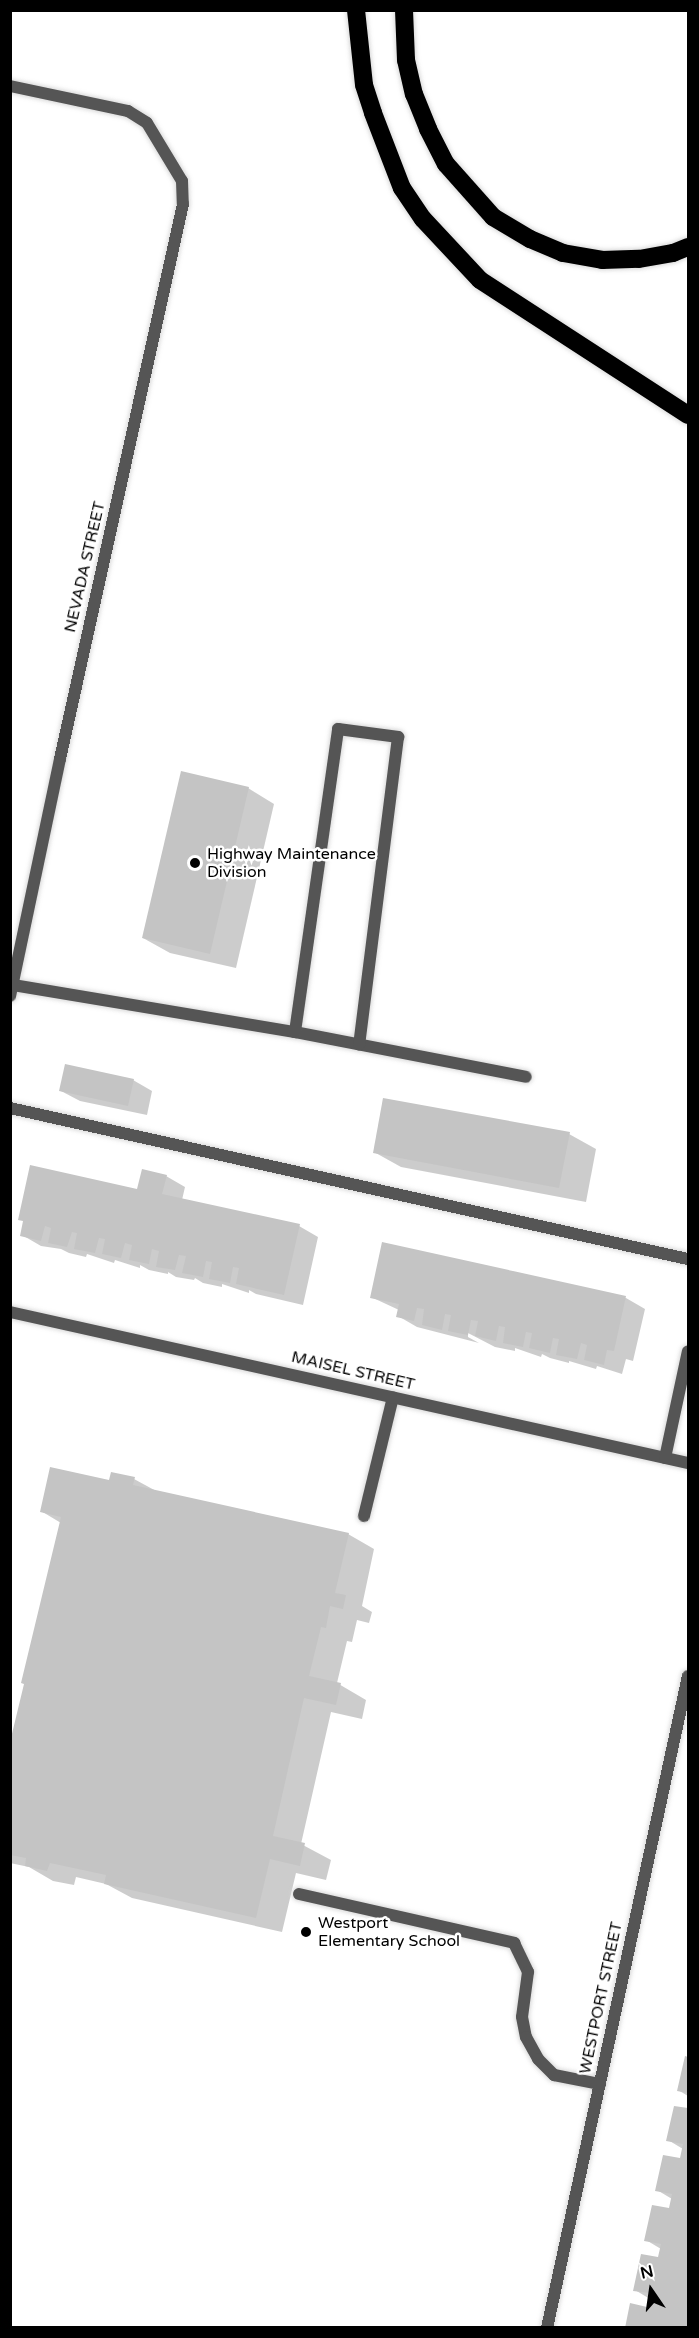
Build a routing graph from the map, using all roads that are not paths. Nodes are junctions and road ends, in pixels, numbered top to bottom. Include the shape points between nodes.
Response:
1 (356, 10) edge
2 (404, 10) edge
3 (10, 86) edge
4 (688, 247) edge
5 (688, 415) edge
6 (12, 990) edge
7 (295, 1032) junction
8 (359, 1045) junction
9 (526, 1077) dead end
10 (10, 1108) edge
11 (688, 1259) edge
12 (10, 1312) edge
13 (688, 1351) edge
14 (393, 1397) junction
15 (665, 1458) junction
16 (688, 1463) edge
17 (364, 1516) dead end
18 (688, 1676) edge
19 (299, 1894) dead end
20 (600, 2084) junction
21 (546, 2328) edge

1 - 5 highway via 362,74 373,113 402,188 423,219 480,280
2 - 4 highway via 406,60 428,129 446,165 493,217 563,253 602,260 673,254
3 - 6 street, NEVADA STREET via 128,111 147,123 182,182 183,204
6 - 7 street
7 - 8 street
7 - 8 street via 338,729 398,737
8 - 9 street
10 - 11 street
12 - 14 street, MAISEL STREET
13 - 15 street
14 - 15 street, MAISEL STREET
14 - 17 street
15 - 16 street, MAISEL STREET
18 - 20 street, WESTPORT STREET
19 - 20 street via 514,1943 528,1972 522,2017 526,2037 538,2059 554,2075
20 - 21 street, WESTPORT STREET

